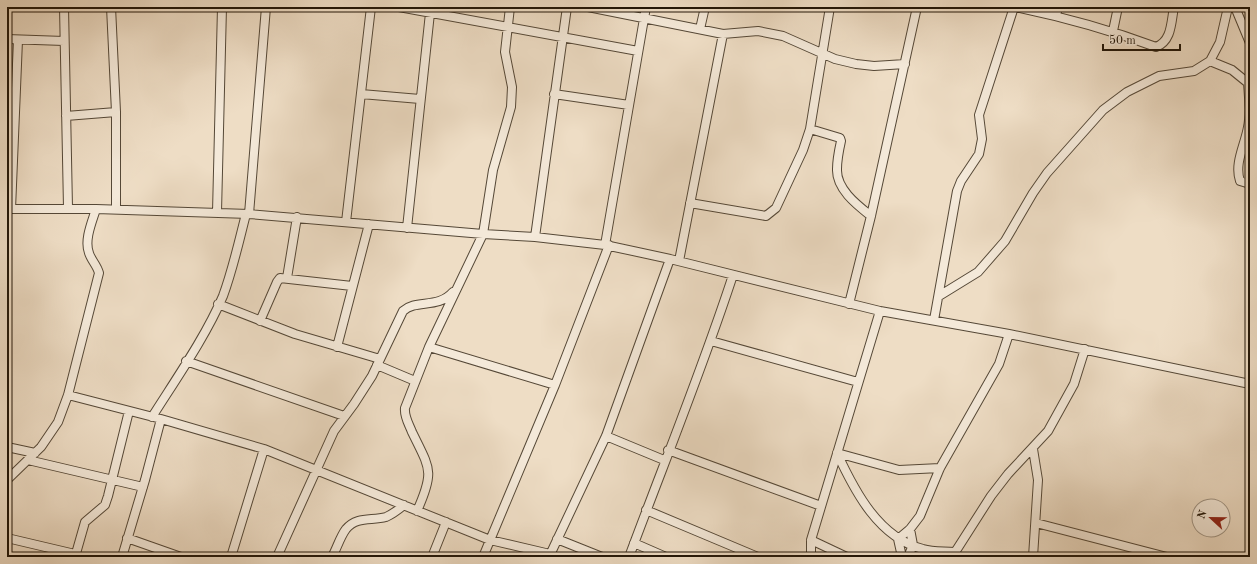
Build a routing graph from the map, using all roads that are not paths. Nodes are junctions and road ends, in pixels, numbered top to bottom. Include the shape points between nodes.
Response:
1 (64, 7) edge
2 (111, 7) edge
3 (222, 7) edge
4 (266, 7) edge
5 (371, 7) edge
6 (399, 7) edge
7 (510, 7) edge
8 (567, 7) edge
9 (588, 7) edge
10 (646, 7) edge
11 (705, 7) edge
12 (830, 7) edge
13 (917, 7) edge
14 (1014, 7) edge
15 (1058, 7) edge
16 (1118, 7) edge
17 (1174, 7) edge
18 (1228, 7) edge
19 (1235, 7) edge
20 (409, 8) edge
21 (430, 13) junction
22 (1056, 16) junction
23 (644, 17) junction
24 (508, 28) junction
25 (700, 29) junction
26 (1113, 31) junction
27 (722, 34) junction
28 (562, 36) junction
29 (7, 39) edge
30 (18, 40) junction
31 (64, 41) junction
32 (1250, 41) edge
33 (638, 51) junction
34 (821, 53) junction
35 (1210, 62) junction
36 (905, 64) junction
37 (361, 94) junction
38 (554, 94) junction
39 (420, 99) junction
40 (629, 106) junction
41 (116, 112) junction
42 (66, 116) junction
43 (810, 130) junction
44 (1250, 184) edge
45 (690, 203) junction
46 (68, 208) junction
47 (96, 209) junction
48 (9, 210) edge
49 (116, 210) junction
50 (217, 212) junction
51 (247, 214) junction
52 (871, 216) junction
53 (297, 217) junction
54 (346, 222) junction
55 (368, 224) junction
56 (407, 228) junction
57 (483, 234) junction
58 (534, 237) junction
59 (607, 245) junction
60 (675, 260) junction
61 (733, 275) junction
62 (287, 278) junction
63 (352, 286) junction
64 (458, 287) junction
65 (939, 296) junction
66 (218, 304) junction
67 (849, 304) junction
68 (880, 311) junction
69 (934, 320) junction
70 (260, 321) junction
71 (1009, 334) junction
72 (711, 341) junction
73 (337, 346) junction
74 (429, 347) junction
75 (1085, 349) junction
76 (186, 361) junction
77 (379, 362) junction
78 (415, 381) junction
79 (858, 382) junction
80 (1250, 384) edge
81 (555, 385) junction
82 (68, 395) junction
83 (129, 411) junction
84 (344, 416) junction
85 (152, 417) junction
86 (161, 419) junction
87 (606, 436) junction
88 (7, 447) edge
89 (264, 449) junction
90 (1033, 449) junction
91 (668, 450) junction
92 (35, 453) junction
93 (837, 454) junction
94 (28, 460) junction
95 (664, 460) junction
96 (940, 468) junction
97 (316, 470) junction
98 (7, 480) edge
99 (112, 481) junction
100 (143, 487) junction
101 (404, 505) junction
102 (821, 506) junction
103 (646, 510) junction
104 (418, 511) junction
105 (446, 522) junction
106 (1036, 523) junction
107 (910, 529) junction
108 (7, 538) edge
109 (127, 538) junction
110 (557, 539) junction
111 (898, 539) junction
112 (490, 540) junction
113 (811, 540) junction
114 (634, 543) junction
115 (913, 545) junction
116 (924, 549) junction
117 (549, 555) edge
118 (953, 555) edge
119 (75, 556) edge
120 (122, 557) edge
121 (181, 557) edge
122 (231, 557) edge
123 (277, 557) edge
124 (332, 557) edge
125 (432, 557) edge
126 (483, 557) edge
127 (602, 557) edge
128 (629, 557) edge
129 (666, 557) edge
130 (758, 557) edge
131 (811, 557) edge
132 (847, 557) edge
133 (902, 557) edge
134 (908, 557) edge
135 (931, 557) edge
136 (1033, 557) edge
137 (1167, 557) edge

1 - 31 street
2 - 41 street
3 - 50 street
4 - 51 street
5 - 37 street
6 - 20 street
7 - 24 street
8 - 28 street
9 - 23 street
10 - 23 street
11 - 25 street
12 - 34 street
13 - 36 street
14 - 22 street
14 - 65 street via 978,115 982,139 979,154 957,191
15 - 22 street
16 - 26 street
17 - 26 street via 1168,37 1163,44 1156,47
18 - 35 street via 1220,42
19 - 32 street
20 - 21 street
21 - 24 street
21 - 39 street
22 - 26 street
23 - 25 street
23 - 33 street
24 - 28 street
24 - 57 street via 506,52 512,87 511,107 493,170
25 - 27 street
27 - 34 street via 758,31 798,42
27 - 45 street
28 - 33 street
28 - 38 street
29 - 30 street
30 - 31 street
30 - 48 street
31 - 42 street
33 - 40 street
34 - 36 street via 856,64
34 - 43 street
35 - 44 street via 1232,70 1248,83 1249,126 1236,171 1240,181
35 - 65 street via 1194,71 1159,76 1127,92 1103,110 1047,173 1032,193 1005,241 978,272
36 - 52 street
37 - 39 street
37 - 54 street
38 - 40 street
38 - 58 street
39 - 56 street
40 - 59 street
41 - 42 street
41 - 49 street
42 - 46 street
43 - 45 street via 788,184 771,213 766,216
43 - 52 street via 840,138 836,171 838,179 854,203
45 - 60 street
46 - 47 street
46 - 48 street
47 - 49 street
47 - 82 street via 87,243 90,256 99,272
49 - 50 street
50 - 51 street
51 - 53 street
51 - 66 street
52 - 67 street
53 - 54 street
53 - 62 street
54 - 55 street
55 - 56 street
55 - 63 street
56 - 57 street
57 - 58 street
57 - 64 street
58 - 59 street
59 - 60 street
59 - 81 street
60 - 61 street
60 - 87 street
61 - 67 street
61 - 72 street
62 - 63 street
62 - 70 street via 280,278 277,282
63 - 73 street
64 - 74 street
64 - 77 street via 444,300 408,307 403,311
65 - 69 street
66 - 70 street
66 - 76 street
67 - 68 street
68 - 69 street
68 - 79 street
69 - 71 street
70 - 73 street
71 - 75 street
71 - 96 street via 999,364
72 - 79 street
72 - 91 street
73 - 77 street
74 - 78 street
74 - 81 street
75 - 80 street
75 - 90 street via 1074,384 1061,411
76 - 84 street
76 - 85 street
77 - 78 street
77 - 84 street
78 - 104 street via 404,413 428,465 428,488
79 - 93 street
81 - 112 street
82 - 83 street
82 - 92 street via 58,422
83 - 85 street
83 - 99 street
84 - 97 street via 334,430
85 - 86 street
86 - 89 street
86 - 100 street
87 - 95 street
87 - 110 street
88 - 92 street
89 - 97 street
89 - 122 street
90 - 106 street via 1038,480
90 - 118 street via 991,496
91 - 95 street
91 - 102 street
92 - 94 street
93 - 96 street via 899,470
93 - 102 street
93 - 111 street via 854,488 885,528
94 - 98 street
94 - 99 street
95 - 103 street
96 - 107 street via 920,516
97 - 101 street
97 - 123 street
99 - 100 street
99 - 119 street via 105,505 83,528
100 - 109 street
101 - 104 street
101 - 124 street via 385,517 359,519 352,524 346,530
102 - 113 street
103 - 114 street
103 - 130 street
104 - 105 street
105 - 112 street
105 - 125 street
106 - 136 street
106 - 137 street
107 - 111 street
107 - 115 street
108 - 119 street
109 - 120 street
109 - 121 street
110 - 117 street
110 - 127 street
111 - 115 street
111 - 133 street
112 - 117 street
112 - 126 street
113 - 131 street
113 - 132 street
114 - 128 street
114 - 129 street
115 - 116 street
115 - 134 street
116 - 118 street
116 - 135 street

